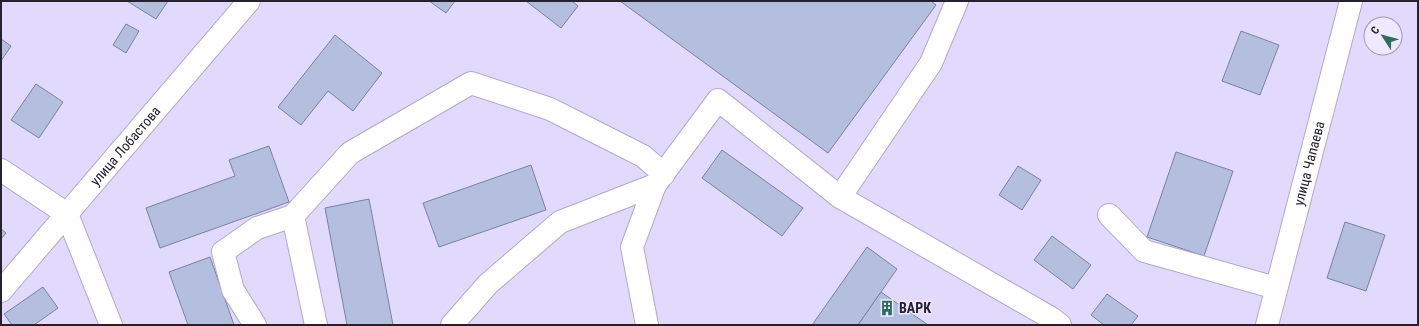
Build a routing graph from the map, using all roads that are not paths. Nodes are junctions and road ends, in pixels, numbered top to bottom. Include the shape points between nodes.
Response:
1 (249, 1) edge
2 (957, 1) edge
3 (1351, 1) edge
4 (1, 170) edge
5 (659, 180) junction
6 (840, 197) junction
7 (67, 214) junction
8 (1109, 215) dead end
9 (294, 216) junction
10 (1276, 288) junction
11 (1, 291) edge
12 (111, 325) edge
13 (255, 325) edge
14 (316, 325) edge
15 (452, 325) edge
16 (647, 325) edge
17 (1060, 325) edge
18 (1267, 325) edge

1 - 7 street, улица Лобастова
2 - 6 street via 931,63
3 - 10 street, улица Чапаева
4 - 7 street
5 - 6 street via 718,100
5 - 9 street via 643,156 550,109 471,83 350,154
5 - 15 street via 560,222 488,284
5 - 16 street via 632,247
6 - 17 street
7 - 11 street, улица Лобастова
7 - 12 street
8 - 10 street via 1144,251
9 - 13 street via 257,228 223,252 233,290
9 - 14 street
10 - 18 street, улица Чапаева

